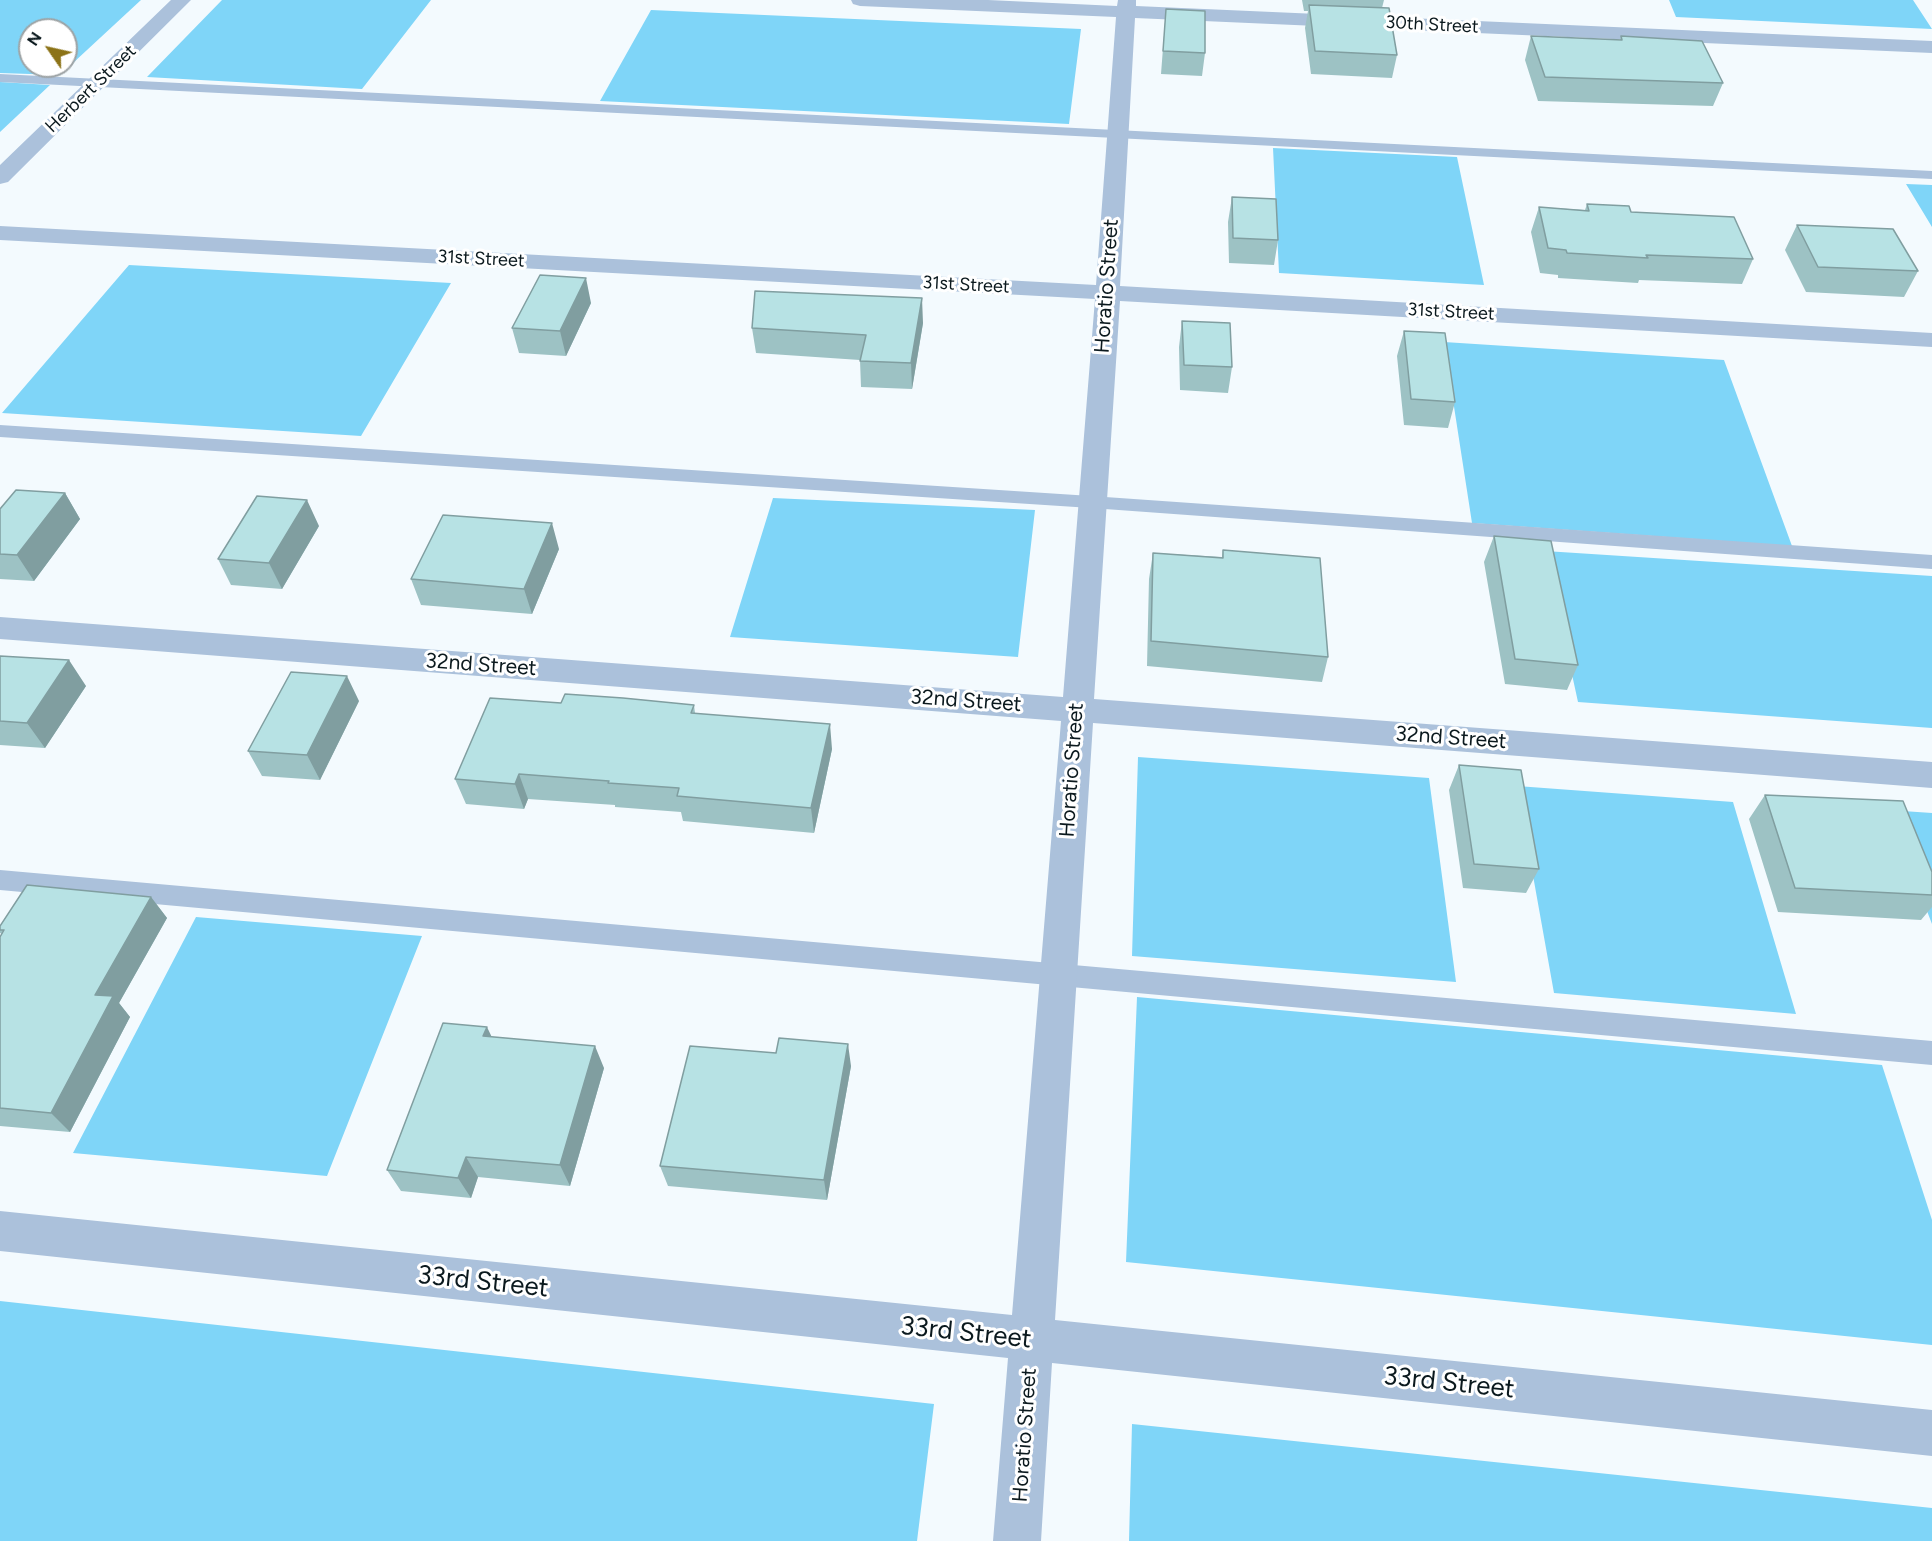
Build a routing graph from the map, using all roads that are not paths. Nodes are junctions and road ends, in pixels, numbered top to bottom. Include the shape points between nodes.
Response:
1 (182, 0) edge
2 (860, 0) edge
3 (1126, 6) edge
4 (1932, 47) edge
5 (0, 78) edge
6 (99, 82) junction
7 (1118, 134) junction
8 (1932, 175) edge
9 (0, 177) edge
10 (0, 233) edge
11 (1108, 293) junction
12 (1932, 340) edge
13 (0, 431) edge
14 (1091, 502) junction
15 (1932, 562) edge
16 (0, 628) edge
17 (1077, 710) junction
18 (1932, 775) edge
19 (0, 880) edge
20 (1058, 976) junction
21 (1932, 1053) edge
22 (0, 1231) edge
23 (1032, 1340) junction
24 (1932, 1433) edge
25 (1017, 1541) edge

1 - 6 street, Herbert Street
2 - 3 street, 30th Street
3 - 4 street, 30th Street
3 - 7 street, Horatio Street
5 - 6 lane
6 - 7 lane
6 - 9 street, Herbert Street
7 - 8 lane
7 - 11 street, Horatio Street
10 - 11 street, 31st Street
11 - 12 street, 31st Street
11 - 14 street, Horatio Street
13 - 14 lane
14 - 15 lane
14 - 17 street, Horatio Street
16 - 17 street, 32nd Street
17 - 18 street, 32nd Street
17 - 20 street, Horatio Street
19 - 20 lane
20 - 21 lane
20 - 23 street, Horatio Street
22 - 23 street, 33rd Street
23 - 24 street, 33rd Street
23 - 25 street, Horatio Street

